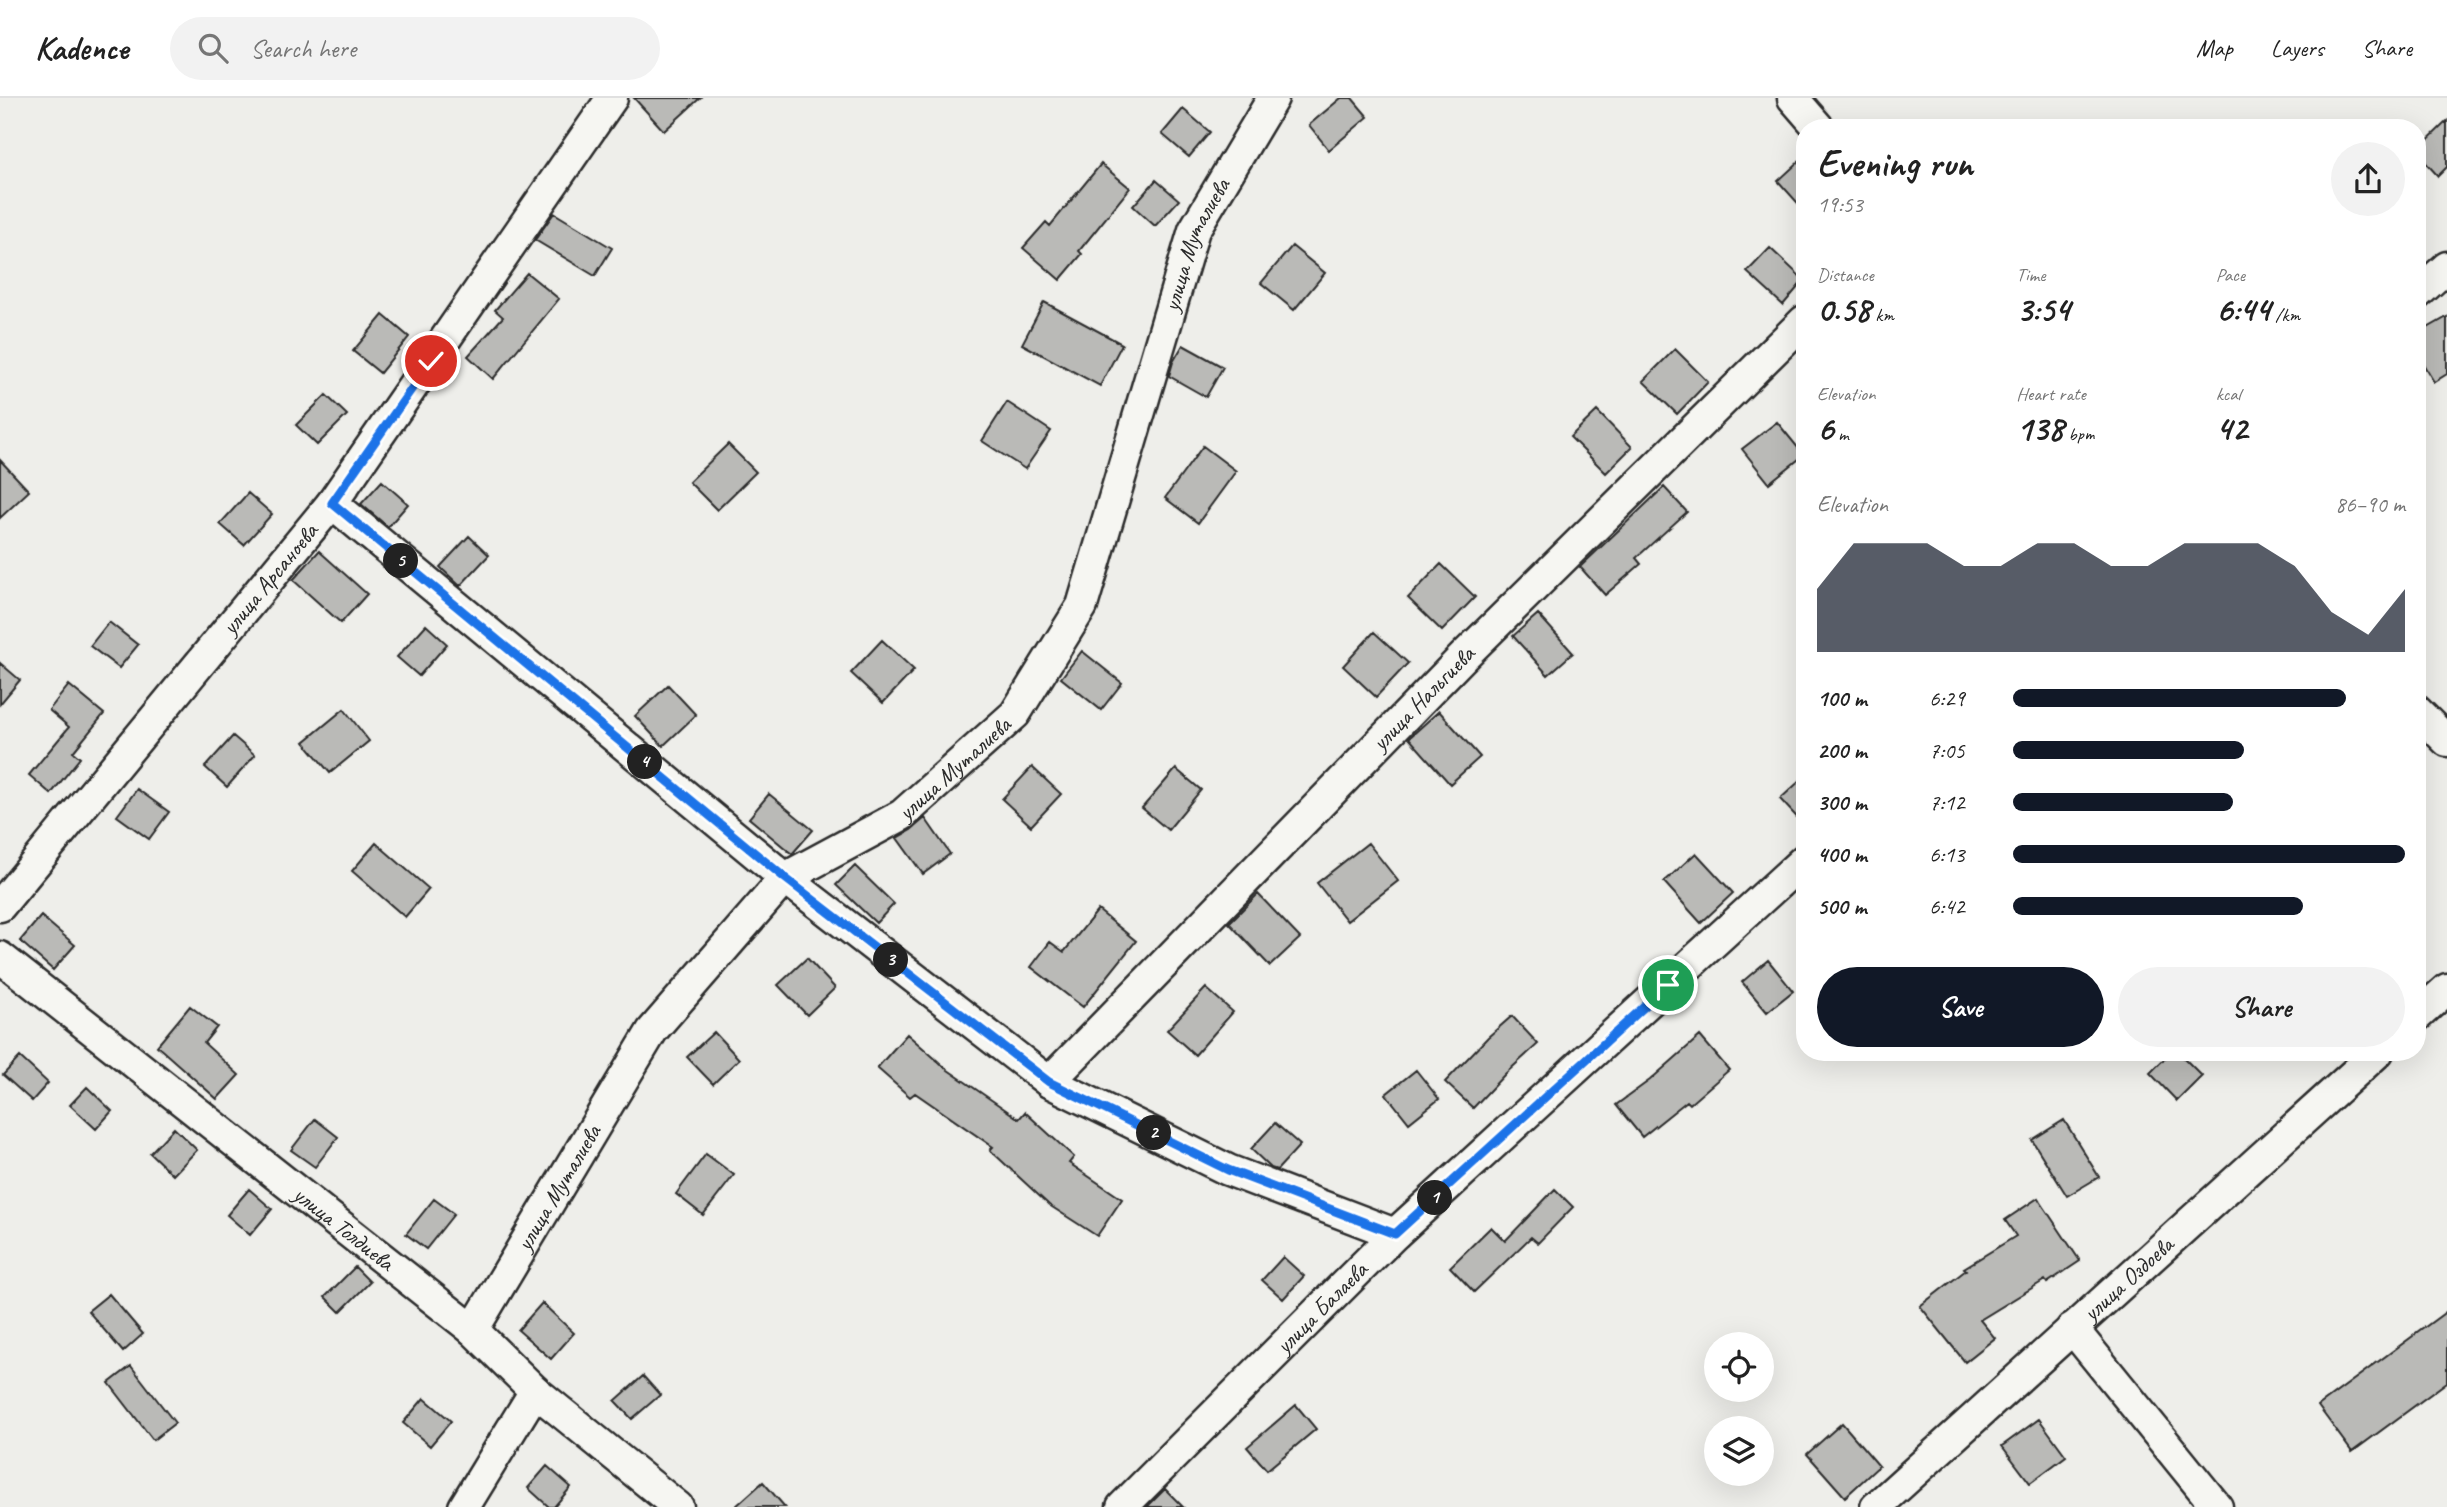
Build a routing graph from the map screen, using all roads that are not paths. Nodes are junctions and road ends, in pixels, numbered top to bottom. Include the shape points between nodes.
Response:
1 (612, 98) edge
2 (1273, 98) edge
3 (1793, 98) edge
4 (1811, 119) edge
5 (2447, 267) edge
6 (2426, 286) edge
7 (1796, 329) edge
8 (332, 503) junction
9 (2426, 720) edge
10 (2447, 741) edge
11 (1796, 867) edge
12 (785, 878) junction
13 (0, 906) edge
14 (0, 957) edge
15 (2447, 989) edge
16 (2426, 1008) edge
17 (2368, 1061) edge
18 (1049, 1082) junction
19 (1395, 1234) junction
20 (2072, 1328) junction
21 (473, 1330) junction
22 (535, 1391) junction
23 (464, 1507) edge
24 (678, 1507) edge
25 (1122, 1507) edge
26 (1876, 1507) edge
27 (2217, 1507) edge

1 - 8 street, улица Арсаноева
2 - 12 street, улица Муталиева via 1194,230 1082,607 1015,714 902,815
3 - 4 street
5 - 6 street
7 - 18 street, улица Нальгиева via 1463,657
8 - 12 street
8 - 13 street, улица Арсаноева
9 - 10 street
11 - 19 street, улица Балаева
12 - 18 street
12 - 21 street, улица Муталиева via 652,1031
14 - 21 street, улица Толдиева
15 - 16 street
17 - 20 street, улица Оздоева
18 - 19 street via 1228,1170
19 - 25 street, улица Балаева
20 - 26 street, улица Оздоева
20 - 27 street
21 - 22 street, улица Толдиева
22 - 23 street
22 - 24 street, улица Толдиева

